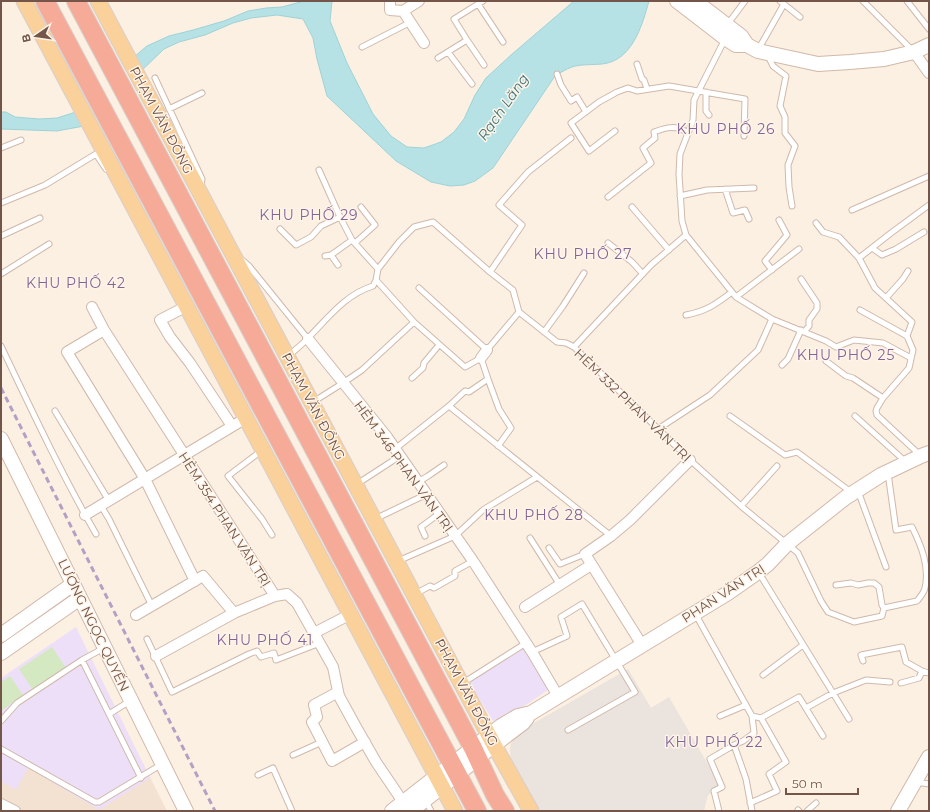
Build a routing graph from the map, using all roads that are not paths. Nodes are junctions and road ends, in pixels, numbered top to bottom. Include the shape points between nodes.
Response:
1 (24, 1) edge
2 (45, 1) edge
3 (99, 1) edge
4 (390, 1) edge
5 (419, 1) edge
6 (483, 1) edge
7 (677, 1) edge
8 (695, 1) edge
9 (745, 1) edge
10 (863, 1) edge
11 (907, 1) edge
12 (782, 3) edge
13 (478, 4) junction
14 (78, 6) edge
15 (403, 11) junction
16 (800, 17) dead end
17 (411, 22) junction
18 (929, 29) edge
19 (726, 32) junction
20 (467, 40) junction
21 (503, 42) dead end
22 (424, 43) dead end
23 (929, 45) edge
24 (362, 47) dead end
25 (757, 49) junction
26 (448, 52) junction
27 (914, 52) junction
28 (438, 58) dead end
29 (637, 64) dead end
30 (484, 65) dead end
31 (929, 73) edge
32 (557, 74) dead end
33 (155, 78) dead end
34 (472, 84) dead end
35 (647, 89) junction
36 (699, 91) junction
37 (706, 92) junction
38 (202, 93) dead end
39 (169, 109) junction
40 (586, 112) junction
41 (709, 115) dead end
42 (615, 131) dead end
43 (688, 133) junction
44 (744, 136) dead end
45 (571, 138) dead end
46 (21, 140) dead end
47 (1, 148) edge
48 (319, 170) dead end
49 (113, 175) junction
50 (929, 176) edge
51 (754, 188) dead end
52 (725, 189) junction
53 (200, 191) junction
54 (680, 196) junction
55 (608, 197) dead end
56 (1, 203) edge
57 (929, 205) edge
58 (792, 206) dead end
59 (361, 207) dead end
60 (632, 207) dead end
61 (852, 210) dead end
62 (340, 217) junction
63 (40, 218) dead end
64 (748, 219) dead end
65 (779, 220) dead end
66 (816, 223) dead end
67 (280, 229) dead end
68 (924, 232) dead end
69 (686, 235) junction
70 (1, 236) edge
71 (354, 241) junction
72 (608, 243) dead end
73 (49, 244) dead end
74 (872, 248) junction
75 (798, 249) dead end
76 (231, 250) junction
77 (669, 250) junction
78 (859, 258) junction
79 (338, 265) dead end
80 (378, 269) junction
81 (772, 270) junction
82 (908, 271) dead end
83 (490, 272) junction
84 (584, 273) dead end
85 (1, 274) edge
86 (643, 274) junction
87 (801, 279) dead end
88 (376, 280) junction
89 (419, 288) dead end
90 (732, 292) junction
91 (736, 297) junction
92 (204, 298) junction
93 (886, 298) junction
94 (187, 306) junction
95 (92, 307) dead end
96 (860, 310) dead end
97 (519, 312) junction
98 (686, 315) dead end
99 (772, 319) junction
100 (414, 322) junction
101 (104, 330) junction
102 (803, 331) junction
103 (544, 332) junction
104 (907, 336) junction
105 (308, 339) junction
106 (440, 345) junction
107 (1, 346) edge
108 (574, 347) junction
109 (484, 354) junction
110 (288, 357) junction
111 (911, 358) junction
112 (826, 361) dead end
113 (782, 365) dead end
114 (412, 378) dead end
115 (488, 379) junction
116 (343, 383) junction
117 (883, 398) junction
118 (312, 403) junction
119 (449, 406) junction
120 (55, 411) dead end
121 (730, 416) dead end
122 (855, 416) dead end
123 (246, 418) junction
124 (232, 426) junction
125 (658, 429) junction
126 (1, 439) edge
127 (498, 446) junction
128 (263, 449) junction
129 (397, 452) junction
130 (925, 455) edge
131 (184, 456) junction
132 (690, 460) junction
133 (907, 463) junction
134 (444, 465) dead end
135 (777, 466) dead end
136 (888, 472) junction
137 (537, 477) junction
138 (145, 479) junction
139 (418, 482) junction
140 (356, 485) junction
141 (856, 491) junction
142 (427, 494) junction
143 (105, 503) junction
144 (741, 506) junction
145 (440, 513) junction
146 (85, 515) junction
147 (374, 519) junction
148 (96, 534) dead end
149 (272, 535) dead end
150 (424, 536) dead end
151 (455, 536) junction
152 (611, 536) junction
153 (530, 538) dead end
154 (787, 544) junction
155 (549, 548) dead end
156 (585, 554) junction
157 (473, 561) junction
158 (397, 562) junction
159 (591, 565) junction
160 (886, 567) dead end
161 (758, 572) junction
162 (195, 581) junction
163 (73, 584) junction
164 (560, 585) junction
165 (836, 585) dead end
166 (414, 594) junction
167 (275, 596) junction
168 (80, 598) junction
169 (152, 606) junction
170 (525, 607) dead end
171 (884, 608) junction
172 (234, 613) junction
173 (695, 613) junction
174 (351, 614) junction
175 (136, 615) dead end
176 (381, 630) junction
177 (314, 633) junction
178 (1, 635) edge
179 (147, 639) dead end
180 (364, 640) junction
181 (320, 643) junction
182 (526, 643) junction
183 (642, 645) junction
184 (803, 645) junction
185 (105, 648) junction
186 (532, 652) junction
187 (1, 653) edge
188 (156, 656) junction
189 (82, 660) junction
190 (617, 661) junction
191 (863, 662) dead end
192 (922, 671) junction
193 (929, 673) edge
194 (764, 675) dead end
195 (890, 682) dead end
196 (901, 683) dead end
197 (462, 684) junction
198 (338, 692) junction
199 (833, 693) junction
200 (558, 696) junction
201 (131, 701) junction
202 (746, 705) junction
203 (806, 708) junction
204 (109, 714) junction
205 (720, 716) dead end
206 (752, 716) junction
207 (761, 718) junction
208 (849, 719) dead end
209 (1, 721) edge
210 (568, 730) dead end
211 (823, 736) dead end
212 (492, 740) junction
213 (322, 742) junction
214 (365, 742) junction
215 (734, 745) junction
216 (1, 749) edge
217 (475, 753) junction
218 (293, 755) dead end
219 (929, 757) edge
220 (163, 764) junction
221 (455, 769) junction
222 (258, 775) dead end
223 (141, 778) junction
224 (440, 781) junction
225 (914, 782) junction
226 (929, 784) edge
227 (750, 803) junction
228 (816, 803) dead end
229 (1, 804) edge
230 (428, 805) edge
231 (407, 807) edge
232 (182, 810) edge
233 (15, 811) edge
234 (292, 811) edge
235 (392, 811) edge
236 (455, 811) edge
237 (477, 811) edge
238 (505, 811) edge
239 (531, 811) edge
240 (719, 811) edge
241 (752, 811) edge
242 (807, 811) edge
243 (898, 811) edge

1 - 49 main road
2 - 92 highway
3 - 53 main road, PHẠM VĂN ĐỒNG
4 - 15 street via 390,10
5 - 15 street
6 - 13 lane
7 - 19 main road
8 - 19 main road
9 - 19 lane
10 - 27 lane
11 - 18 lane
12 - 16 lane
12 - 25 lane
13 - 20 lane via 454,19
13 - 21 lane
14 - 217 highway, PHẠM VĂN ĐỒNG
15 - 17 street
17 - 22 street
17 - 24 lane
19 - 25 main road via 742,36
19 - 36 lane
20 - 26 lane
20 - 30 lane
23 - 27 main road
25 - 27 main road via 818,64 884,58
25 - 58 lane via 786,76 780,106 785,117 784,133 795,146 788,166
26 - 28 lane
26 - 34 lane
27 - 31 street
29 - 35 lane
32 - 40 lane via 571,101 577,96
33 - 39 lane
35 - 36 lane via 669,86
35 - 40 lane via 637,91 628,88 617,92
36 - 37 lane
36 - 43 lane via 694,100 693,120
37 - 41 lane via 706,112
37 - 44 lane via 745,99
38 - 39 lane
39 - 53 lane via 202,179
40 - 42 lane via 571,123 589,151
43 - 54 lane via 680,154
43 - 55 lane via 681,128 665,128 654,132 656,138 643,148 651,163
45 - 83 lane via 528,172 499,205 522,225
46 - 47 lane
48 - 62 lane
49 - 56 lane via 96,154 45,185
49 - 94 main road
50 - 61 lane
51 - 52 lane
52 - 54 lane
52 - 64 lane via 733,213 745,210
53 - 76 main road, PHẠM VĂN ĐỒNG
54 - 69 lane
57 - 74 lane
59 - 71 lane via 375,224
60 - 77 lane
62 - 67 lane via 321,226 311,238 296,245
62 - 71 lane
63 - 70 lane
65 - 81 lane via 787,235 765,261
66 - 78 lane via 823,232 838,237
68 - 74 lane via 882,255
69 - 77 lane
69 - 90 lane
71 - 79 lane via 328,255
71 - 80 lane
72 - 86 lane
73 - 85 lane
74 - 78 lane
75 - 81 lane
76 - 105 lane, HẺM 346 PHAN VĂN TRỊ via 249,266
76 - 110 main road, PHẠM VĂN ĐỒNG
77 - 86 lane
78 - 93 lane via 875,288
80 - 83 lane via 414,227 433,222
80 - 88 lane
81 - 91 lane
82 - 93 lane
83 - 97 lane via 513,290
84 - 103 lane
86 - 108 lane
87 - 102 lane via 817,303 809,326
88 - 100 lane
88 - 105 lane via 373,286 363,289 335,309
89 - 109 lane
90 - 91 lane
90 - 98 lane via 708,309
91 - 99 lane
92 - 94 main road
92 - 176 highway
93 - 104 lane via 912,322
94 - 123 main road
94 - 124 street via 160,320
95 - 101 street, HẺM 354 PHAN VĂN TRỊ
96 - 104 lane
97 - 103 lane, HẺM 332 PHAN VĂN TRỊ
97 - 109 lane
99 - 102 lane
99 - 125 lane via 758,350 710,396
100 - 106 lane
100 - 116 lane via 362,370
101 - 131 street, HẺM 354 PHAN VĂN TRỊ
101 - 138 street via 67,352
102 - 111 lane via 836,347 854,340 884,343
102 - 113 lane
103 - 108 lane, HẺM 332 PHAN VĂN TRỊ via 557,342
104 - 111 lane via 913,350
105 - 110 lane
105 - 116 street, HẺM 346 PHAN VĂN TRỊ
106 - 109 lane via 465,368
106 - 114 lane
107 - 146 lane
108 - 125 lane, HẺM 332 PHAN VĂN TRỊ
109 - 115 lane
110 - 118 main road, PHẠM VĂN ĐỒNG
111 - 117 lane via 909,368
112 - 117 lane
115 - 119 lane via 469,392 465,391
115 - 127 lane via 499,409 511,428
116 - 118 lane
116 - 129 street, HẺM 346 PHAN VĂN TRỊ
117 - 130 lane via 876,411 878,415
118 - 140 main road, PHẠM VĂN ĐỒNG
119 - 127 lane
119 - 129 lane
120 - 143 lane
121 - 141 lane via 785,455 797,452
122 - 133 lane via 872,428
123 - 124 street
123 - 128 main road
124 - 131 street
125 - 132 lane, HẺM 332 PHAN VĂN TRỊ
126 - 163 main road, LƯƠNG NGỌC QUYẾN
127 - 137 lane
128 - 149 lane via 228,476 262,518
128 - 174 main road
129 - 139 street, HẺM 346 PHAN VĂN TRỊ
129 - 140 lane
130 - 133 main road, PHAN VĂN TRỊ
131 - 138 street
131 - 167 street, HẺM 354 PHAN VĂN TRỊ
132 - 144 lane, HẺM 332 PHAN VĂN TRỊ
132 - 152 street
133 - 136 main road, PHAN VĂN TRỊ
134 - 139 lane
135 - 144 lane
136 - 141 main road, PHAN VĂN TRỊ
136 - 171 lane via 896,530 912,527 920,544 927,571 925,589 917,601
137 - 151 lane via 483,510
137 - 152 lane
138 - 143 street
138 - 162 street
139 - 142 street, HẺM 346 PHAN VĂN TRỊ
140 - 147 main road, PHẠM VĂN ĐỒNG
141 - 154 main road, PHAN VĂN TRỊ
141 - 160 lane
142 - 145 street, HẺM 346 PHAN VĂN TRỊ
142 - 147 lane
143 - 146 street
143 - 169 lane via 109,519
144 - 154 lane, HẺM 332 PHAN VĂN TRỊ
145 - 150 lane via 421,527
145 - 151 street, HẺM 346 PHAN VĂN TRỊ
146 - 148 lane
147 - 158 main road, PHẠM VĂN ĐỒNG
151 - 157 street, HẺM 346 PHAN VĂN TRỊ
151 - 158 lane
152 - 156 street
153 - 164 lane
154 - 161 main road, PHAN VĂN TRỊ
154 - 171 lane, HẺM 332 PHAN VĂN TRỊ via 798,553 828,612 854,622 882,616
155 - 156 lane via 560,564
156 - 159 street
157 - 166 lane via 455,571 455,576 434,588 430,586
157 - 182 street, HẺM 346 PHAN VĂN TRỊ
158 - 166 main road, PHẠM VĂN ĐỒNG
159 - 164 street
159 - 183 street
161 - 173 main road, PHAN VĂN TRỊ
161 - 184 lane
162 - 169 street
162 - 172 street via 203,576
163 - 168 main road, LƯƠNG NGỌC QUYẾN
163 - 178 main road
164 - 170 street
165 - 171 lane via 874,583 878,587
166 - 197 main road, PHẠM VĂN ĐỒNG
167 - 172 street
167 - 177 street, HẺM 354 PHAN VĂN TRỊ via 287,594 297,602
168 - 185 main road, LƯƠNG NGỌC QUYẾN
168 - 187 main road
169 - 175 street
172 - 188 street
173 - 183 main road, PHAN VĂN TRỊ
173 - 202 lane
174 - 177 street
174 - 180 main road
176 - 180 main road
176 - 221 highway
177 - 181 street, HẺM 354 PHAN VĂN TRỊ
179 - 188 lane
180 - 224 main road
181 - 188 lane via 276,660 274,653 261,657 257,651 172,692
181 - 198 street, HẺM 354 PHAN VĂN TRỊ via 333,667
182 - 186 street, HẺM 346 PHAN VĂN TRỊ
182 - 197 lane
183 - 190 main road, PHAN VĂN TRỊ
184 - 194 lane
184 - 199 lane
185 - 189 lane
185 - 201 main road, LƯƠNG NGỌC QUYẾN
186 - 190 lane via 567,636 561,617 582,604
186 - 200 street, HẺM 346 PHAN VĂN TRỊ
189 - 204 lane
189 - 209 lane via 17,703
190 - 200 main road, PHAN VĂN TRỊ
190 - 210 lane via 635,692
191 - 192 lane via 861,655 902,646 906,662
192 - 193 lane
192 - 196 lane via 919,678
195 - 199 lane via 866,680
197 - 212 main road, PHẠM VĂN ĐỒNG
198 - 213 street via 314,705 317,717 312,722
198 - 214 street, HẺM 354 PHAN VĂN TRỊ
199 - 203 lane
199 - 208 lane
200 - 212 main road, PHAN VĂN TRỊ via 531,713 518,716 501,726
201 - 204 lane
201 - 220 main road, LƯƠNG NGỌC QUYẾN
202 - 205 lane
202 - 206 lane
203 - 207 lane via 799,697
203 - 211 lane
204 - 223 lane
206 - 207 lane
206 - 215 lane via 754,733
207 - 227 lane via 786,762 769,774 777,791
212 - 217 main road, PHAN VĂN TRỊ
212 - 239 main road, PHẠM VĂN ĐỒNG
213 - 214 street via 332,761
213 - 218 lane
214 - 231 street, HẺM 354 PHAN VĂN TRỊ
215 - 227 lane via 746,779
215 - 240 lane via 710,759 722,787 714,791
216 - 223 lane via 95,802 103,801
217 - 221 main road, PHAN VĂN TRỊ
217 - 238 highway, PHẠM VĂN ĐỒNG
219 - 225 main road
220 - 223 lane
220 - 232 main road, LƯƠNG NGỌC QUYẾN
221 - 224 main road, PHAN VĂN TRỊ
221 - 237 highway
222 - 234 lane via 273,768
224 - 230 main road, PHAN VĂN TRỊ
224 - 231 main road, PHAN VĂN TRỊ
224 - 236 main road
225 - 226 lane
225 - 243 main road
227 - 241 lane
228 - 242 lane
229 - 233 street
230 - 231 main road, PHAN VĂN TRỊ
231 - 235 main road, PHAN VĂN TRỊ

